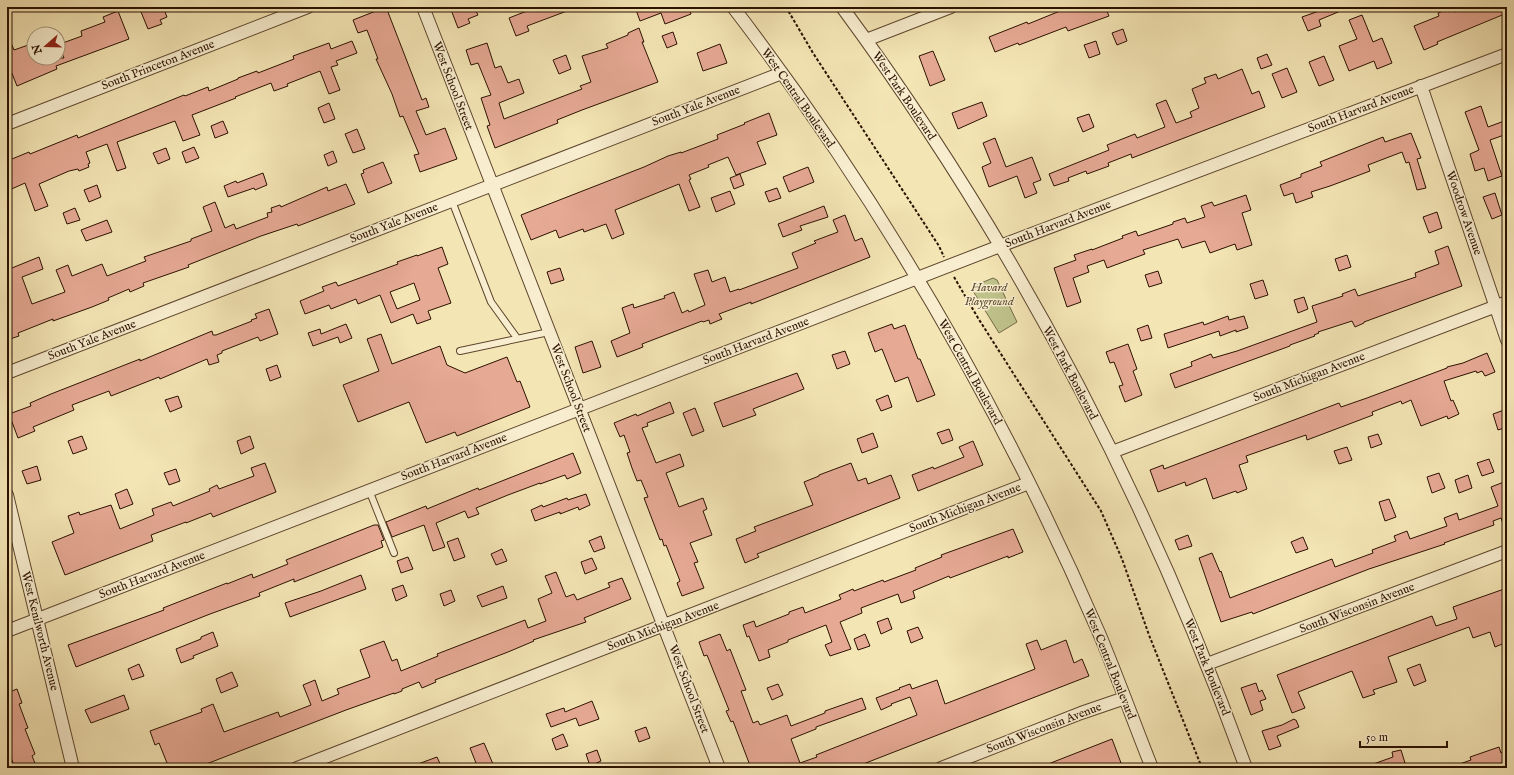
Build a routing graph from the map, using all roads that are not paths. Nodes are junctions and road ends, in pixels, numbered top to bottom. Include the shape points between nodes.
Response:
1 (308, 7) edge
2 (423, 7) edge
3 (733, 7) edge
4 (842, 7) edge
5 (951, 7) edge
6 (866, 40) junction
7 (1507, 54) edge
8 (782, 73) junction
9 (1421, 86) junction
10 (7, 124) edge
11 (492, 185) junction
12 (452, 201) junction
13 (1000, 246) junction
14 (917, 279) junction
15 (1501, 304) edge
16 (549, 332) junction
17 (517, 338) junction
18 (1507, 340) edge
19 (460, 351) dead end
20 (7, 373) edge
21 (579, 409) junction
22 (1112, 452) junction
23 (1029, 483) junction
24 (369, 490) junction
25 (7, 495) edge
26 (1507, 551) edge
27 (394, 553) dead end
28 (37, 619) junction
29 (664, 626) junction
30 (7, 631) edge
31 (1207, 664) junction
32 (1125, 698) junction
33 (73, 768) edge
34 (297, 768) edge
35 (719, 768) edge
36 (941, 768) edge
37 (1152, 768) edge
38 (1246, 768) edge

1 - 10 street, South Princeton Avenue
2 - 11 street, West School Street
3 - 8 street, West Central Boulevard
4 - 6 street, West Park Boulevard
5 - 6 street
6 - 13 street, West Park Boulevard via 938,147
7 - 9 street, South Harvard Avenue
8 - 11 street, South Yale Avenue
8 - 14 street, West Central Boulevard via 850,172
9 - 13 street, South Harvard Avenue
9 - 15 street, Woodrow Avenue
11 - 12 street, South Yale Avenue
11 - 16 street, West School Street
12 - 17 lane via 490,302
12 - 20 street, South Yale Avenue
13 - 14 street, South Harvard Avenue
13 - 22 street, West Park Boulevard via 1058,348
14 - 21 street, South Harvard Avenue
14 - 23 street, West Central Boulevard via 966,364
15 - 18 street, Woodrow Avenue
15 - 22 street, South Michigan Avenue
16 - 17 lane
16 - 21 street, West School Street
17 - 19 lane
21 - 24 street, South Harvard Avenue
21 - 29 street, West School Street
22 - 31 street, West Park Boulevard
23 - 29 street, South Michigan Avenue
23 - 32 street, West Central Boulevard via 1100,635
24 - 27 lane
24 - 28 street, South Harvard Avenue
25 - 28 street, West Kenilworth Avenue
26 - 31 street, South Wisconsin Avenue
28 - 30 street, South Harvard Avenue
28 - 33 street, West Kenilworth Avenue
29 - 34 street, South Michigan Avenue
29 - 35 street, West School Street
31 - 38 street, West Park Boulevard
32 - 36 street, South Wisconsin Avenue
32 - 37 street, West Central Boulevard

